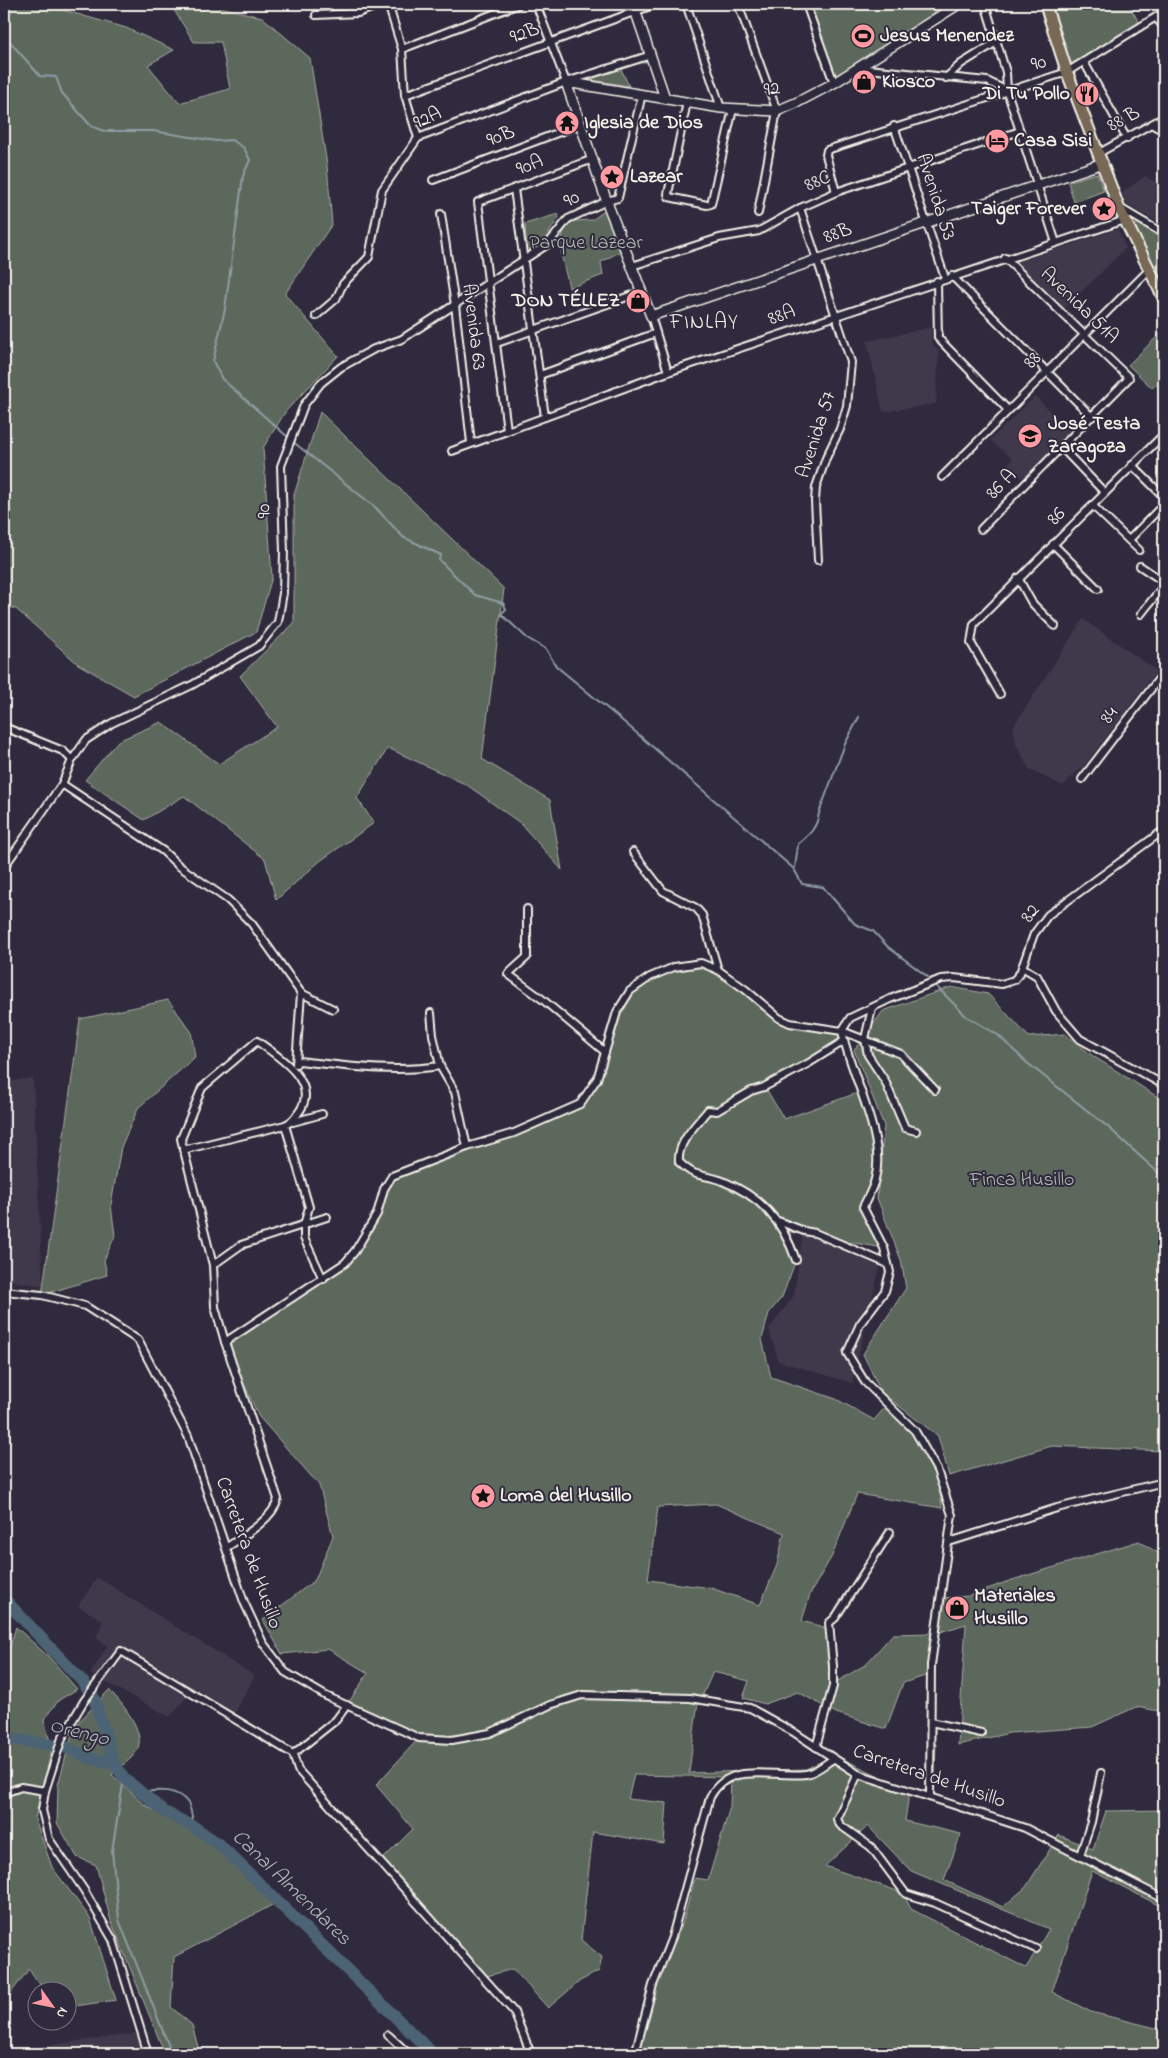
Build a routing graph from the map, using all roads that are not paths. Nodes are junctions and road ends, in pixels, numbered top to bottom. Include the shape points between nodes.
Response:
1 (382, 4) edge
2 (388, 4) edge
3 (519, 4) edge
4 (536, 4) edge
5 (656, 4) edge
6 (686, 4) edge
7 (738, 4) edge
8 (806, 4) edge
9 (959, 4) edge
10 (985, 4) edge
11 (1045, 4) edge
12 (634, 7) edge
13 (1164, 12) edge
14 (316, 15) dead end
15 (1156, 18) junction
16 (1164, 27) edge
17 (550, 42) junction
18 (995, 43) junction
19 (402, 49) junction
20 (651, 55) junction
21 (1084, 62) junction
22 (858, 68) junction
23 (1067, 72) junction
24 (946, 78) junction
25 (566, 82) junction
26 (834, 83) junction
27 (1008, 91) junction
28 (642, 94) junction
29 (405, 95) junction
30 (666, 98) junction
31 (688, 102) junction
32 (722, 108) junction
33 (733, 109) junction
34 (777, 111) junction
35 (1164, 117) edge
36 (581, 124) junction
37 (1153, 124) junction
38 (894, 126) junction
39 (1020, 131) junction
40 (1164, 131) edge
41 (418, 138) junction
42 (1128, 139) junction
43 (1099, 153) junction
44 (593, 159) junction
45 (1103, 163) junction
46 (907, 168) junction
47 (433, 180) dead end
48 (1037, 185) junction
49 (514, 189) junction
50 (836, 192) junction
51 (607, 201) junction
52 (800, 208) junction
53 (1119, 208) junction
54 (758, 213) dead end
55 (441, 214) dead end
56 (1125, 220) junction
57 (926, 223) junction
58 (1164, 234) edge
59 (1056, 243) junction
60 (1005, 258) junction
61 (819, 259) junction
62 (524, 260) junction
63 (632, 266) junction
64 (1149, 270) junction
65 (952, 276) junction
66 (945, 278) junction
67 (937, 281) junction
68 (488, 282) junction
69 (641, 292) junction
70 (1164, 299) edge
71 (455, 304) junction
72 (836, 315) junction
73 (316, 316) dead end
74 (650, 316) junction
75 (534, 332) junction
76 (656, 334) junction
77 (1084, 334) junction
78 (497, 343) junction
79 (668, 372) junction
80 (1046, 372) junction
81 (540, 375) junction
82 (1129, 378) joint
83 (1008, 410) junction
84 (1092, 416) junction
85 (545, 417) junction
86 (508, 430) junction
87 (1164, 434) edge
88 (471, 443) junction
89 (1062, 448) junction
90 (452, 451) dead end
91 (1132, 465) junction
92 (942, 477) dead end
93 (1104, 492) junction
94 (1164, 497) edge
95 (1164, 504) edge
96 (1092, 505) junction
97 (981, 529) dead end
98 (1129, 540) junction
99 (1053, 544) junction
100 (1139, 550) dead end
101 (818, 560) dead end
102 (1140, 566) dead end
103 (1018, 578) junction
104 (1164, 583) edge
105 (1098, 589) dead end
106 (1141, 614) dead end
107 (1055, 626) dead end
108 (1164, 673) edge
109 (1000, 694) dead end
110 (4, 727) edge
111 (72, 760) junction
112 (1082, 779) dead end
113 (62, 784) junction
114 (1164, 830) edge
115 (633, 852) dead end
116 (4, 867) edge
117 (528, 908) dead end
118 (1022, 967) junction
119 (718, 970) junction
120 (301, 993) junction
121 (872, 1008) junction
122 (333, 1009) dead end
123 (431, 1013) dead end
124 (842, 1030) junction
125 (864, 1039) junction
126 (844, 1041) junction
127 (605, 1052) junction
128 (298, 1061) junction
129 (440, 1066) junction
130 (294, 1068) junction
131 (1164, 1085) edge
132 (935, 1090) dead end
133 (322, 1114) dead end
134 (293, 1122) junction
135 (285, 1124) junction
136 (916, 1131) dead end
137 (467, 1147) junction
138 (183, 1150) junction
139 (327, 1218) dead end
140 (778, 1221) junction
141 (304, 1225) junction
142 (796, 1260) dead end
143 (888, 1264) junction
144 (213, 1265) junction
145 (322, 1279) junction
146 (4, 1291) edge
147 (225, 1342) junction
148 (1164, 1482) edge
149 (890, 1532) dead end
150 (949, 1542) junction
151 (227, 1548) junction
152 (346, 1706) junction
153 (931, 1722) junction
154 (981, 1733) dead end
155 (816, 1747) junction
156 (293, 1754) junction
157 (833, 1759) junction
158 (1101, 1773) dead end
159 (858, 1774) junction
160 (45, 1791) junction
161 (4, 1793) edge
162 (930, 1797) junction
163 (1080, 1855) junction
164 (1164, 1899) edge
165 (1036, 1949) dead end
166 (388, 2035) dead end
167 (148, 2054) edge
168 (408, 2054) edge
169 (532, 2054) edge
170 (635, 2054) edge

1 - 14 street via 358,13
2 - 19 street
3 - 19 street
4 - 17 street
5 - 12 street, 92B
6 - 32 street
7 - 34 street
8 - 26 street
9 - 22 street, 92
10 - 18 street, Avenida 51A
11 - 23 main road
12 - 17 street, 92B
12 - 20 street
13 - 15 street, 90
15 - 16 street
15 - 21 street, 90
17 - 25 street
17 - 29 street, 92B
18 - 24 street via 961,64
18 - 27 street, Avenida 51A via 1006,72
19 - 29 street
20 - 25 street, 92A
20 - 30 street
21 - 23 street, 90
21 - 42 street
22 - 24 street
22 - 26 street, 92
23 - 27 street, 90
23 - 43 main road
24 - 27 street via 987,81
25 - 28 street, 92
25 - 36 street
25 - 41 street, 92A
26 - 34 street, 92
27 - 38 street, 90
27 - 39 street, Avenida 51A
28 - 30 street, 92
28 - 51 street, 90 via 618,198
29 - 41 street
30 - 31 street, 92
31 - 32 street, 92
31 - 33 street via 668,194 669,197 707,205 711,204
32 - 33 street, 92
33 - 34 street, 92
34 - 54 street
35 - 37 street, 88 B
36 - 44 street
36 - 47 street, 90B
37 - 40 street
37 - 42 street, 88 B
38 - 46 street, Avenida 53
38 - 50 street, 90 via 827,150
39 - 46 street, 88C
39 - 48 street, Avenida 51A
41 - 73 street, 92A via 382,190 369,257 344,284 336,300
42 - 43 street, 88 B
43 - 45 main road
44 - 49 street, 90A
44 - 51 street
45 - 48 street, 88 B
45 - 53 main road
46 - 50 street, 88C
46 - 57 street, Avenida 53
48 - 57 street, 88B
48 - 59 street, Avenida 51A
49 - 62 street
49 - 68 street, 90A via 478,202
50 - 52 street, 88C
51 - 62 street, 90 via 568,219 553,240
51 - 63 street
52 - 61 street, Avenida 57
52 - 63 street, 88C via 759,231 719,238
53 - 56 main road
53 - 58 street
55 - 71 street, Avenida 63
56 - 59 street, 88A
56 - 64 main road
57 - 61 street, 88B
57 - 66 street, Avenida 53
59 - 60 street, 88A
60 - 65 street, 88A
60 - 77 street, Avenida 51A
61 - 72 street, Avenida 57
61 - 74 street, 88B
62 - 68 street, 90
62 - 75 street
63 - 69 street
64 - 70 main road
64 - 77 street, 88
65 - 66 street, 88A
65 - 80 street
66 - 67 street, 88A
67 - 72 street, 88A
67 - 83 street via 938,338
68 - 71 street, 90
68 - 78 street
69 - 74 street
69 - 75 street
71 - 88 street, Avenida 63
71 - 111 street, 90 via 402,339 341,367 321,383 304,405 281,466 283,593 278,622 270,634 233,662 112,723 86,740
72 - 79 street, 88A
72 - 101 street, Avenida 57 via 851,362 850,378 840,429 816,487
74 - 76 street
75 - 78 street
75 - 81 street
76 - 79 street
76 - 81 street
77 - 80 street, 88
77 - 82 street, Avenida 51A
78 - 86 street
79 - 85 street, 88A
80 - 83 street, 88
80 - 84 street
81 - 85 street
82 - 84 street, 86 A
83 - 92 street, 88
84 - 89 street, 86 A
85 - 86 street, 88A
86 - 88 street, 88A
87 - 91 street, 86
88 - 90 street, 88A
89 - 93 street
89 - 97 street, 86 A
91 - 93 street, 86
91 - 94 street
93 - 96 street, 86
95 - 98 street
96 - 98 street
96 - 99 street, 86
98 - 100 street
99 - 103 street, 86
99 - 105 street
102 - 104 street
103 - 107 street via 1032,603
103 - 109 street, 86 via 974,624 971,643
104 - 106 street
108 - 112 street, 84
110 - 111 street via 63,751
111 - 113 street, 90
113 - 116 street, 90
113 - 120 street via 228,900 252,924
114 - 118 street, 82 via 1048,915 1034,934
115 - 119 street via 663,890 696,908 702,915
117 - 127 street via 528,957 508,974 542,998
118 - 121 street, 82 via 1014,980 1002,984 954,978 941,980
118 - 131 street via 1037,976 1056,1011 1080,1038
119 - 124 street via 779,1018 803,1026
119 - 127 street via 701,963 674,966 630,990 617,1012
120 - 122 street
120 - 128 street
121 - 124 street, 82 via 850,1018
121 - 125 street
123 - 129 street
124 - 125 street
124 - 126 street
125 - 132 street via 901,1054
125 - 136 street via 868,1055 885,1081 905,1128
126 - 140 street via 717,1111 708,1110 678,1152 679,1162 692,1174 734,1186
126 - 143 street via 878,1145 876,1178 863,1207 884,1248
127 - 137 street via 597,1079 580,1104 514,1133
128 - 129 street via 370,1069 418,1070
128 - 130 street
129 - 137 street via 455,1092
130 - 134 street via 304,1090 305,1101
130 - 138 street via 257,1041 202,1088 181,1139
133 - 134 street
134 - 135 street
135 - 138 street
135 - 141 street via 309,1207
137 - 145 street via 392,1176 384,1189 377,1214 356,1251 346,1263
138 - 144 street
139 - 141 street
140 - 142 street
140 - 143 street via 815,1232
141 - 144 street via 241,1245
141 - 145 street via 304,1238
143 - 150 street via 890,1272 885,1291 860,1324 847,1353 865,1382 915,1431 937,1470 952,1515
144 - 147 street via 215,1307
145 - 147 street
146 - 151 street, Carretera de Husillo via 42,1295 85,1306 138,1340 188,1436
147 - 151 street via 278,1499 276,1508
148 - 150 street via 1057,1508
149 - 155 street via 829,1624 833,1686
150 - 153 street via 931,1665
151 - 152 street, Carretera de Husillo via 244,1602 263,1643 285,1672
152 - 155 street, Carretera de Husillo via 419,1738 452,1740 490,1733 550,1705 582,1696 690,1698 750,1708
152 - 156 street via 336,1720
153 - 154 street
153 - 162 street
155 - 157 street, Carretera de Husillo
156 - 160 street via 121,1651 84,1701 60,1742
156 - 169 street via 298,1770 514,2012
157 - 159 street, Carretera de Husillo
157 - 170 street via 808,1774 727,1777 714,1789 672,1937 652,1984
158 - 163 street
159 - 162 street, Carretera de Husillo
159 - 165 street via 837,1819 840,1825 871,1847 906,1894 935,1903
160 - 161 street via 21,1787
160 - 167 street via 42,1810 48,1839 84,1890 113,1940
162 - 163 street, Carretera de Husillo via 1013,1823
163 - 164 street, Carretera de Husillo
166 - 168 street

